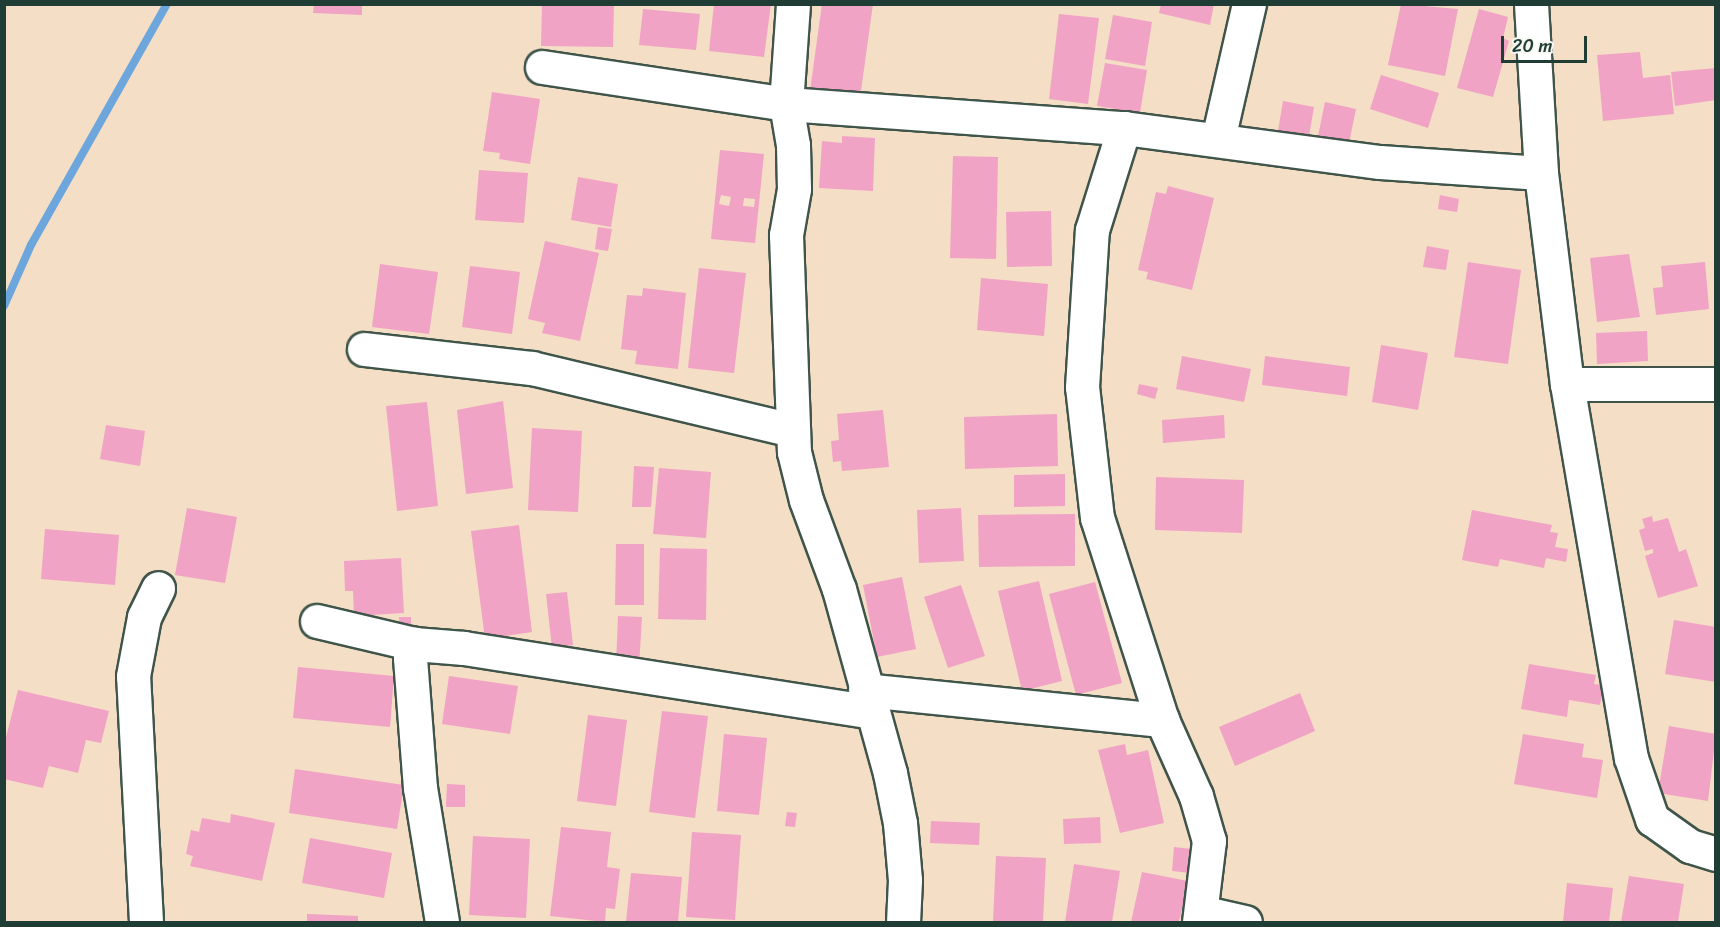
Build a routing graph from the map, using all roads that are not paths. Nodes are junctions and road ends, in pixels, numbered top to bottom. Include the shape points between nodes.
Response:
1 (793, 4) edge
2 (1249, 4) edge
3 (1531, 4) edge
4 (542, 67) dead end
5 (786, 105) junction
6 (1124, 128) junction
7 (1218, 139) junction
8 (1541, 173) junction
9 (364, 349) dead end
10 (1567, 384) junction
11 (1716, 384) edge
12 (793, 430) junction
13 (158, 588) dead end
14 (317, 621) dead end
15 (414, 644) junction
16 (868, 701) junction
17 (1162, 720) junction
18 (1716, 854) edge
19 (1200, 917) edge
20 (146, 922) edge
21 (442, 922) edge
22 (903, 922) edge
23 (1245, 922) edge

1 - 5 street
2 - 7 street
3 - 8 street
4 - 5 street
5 - 6 street
5 - 12 street via 795,189 786,235
6 - 7 street
6 - 17 street via 1092,230 1082,387 1097,518
7 - 8 street via 1380,162
8 - 10 street
9 - 12 street via 532,368
10 - 11 street
10 - 18 street via 1638,785 1652,819 1690,846
12 - 16 street via 806,500 839,590
13 - 20 street via 144,617 133,676
14 - 15 street
15 - 16 street
15 - 21 street via 410,657 420,788
16 - 17 street
16 - 22 street via 900,823
17 - 19 street via 1196,796 1209,841
19 - 23 street

